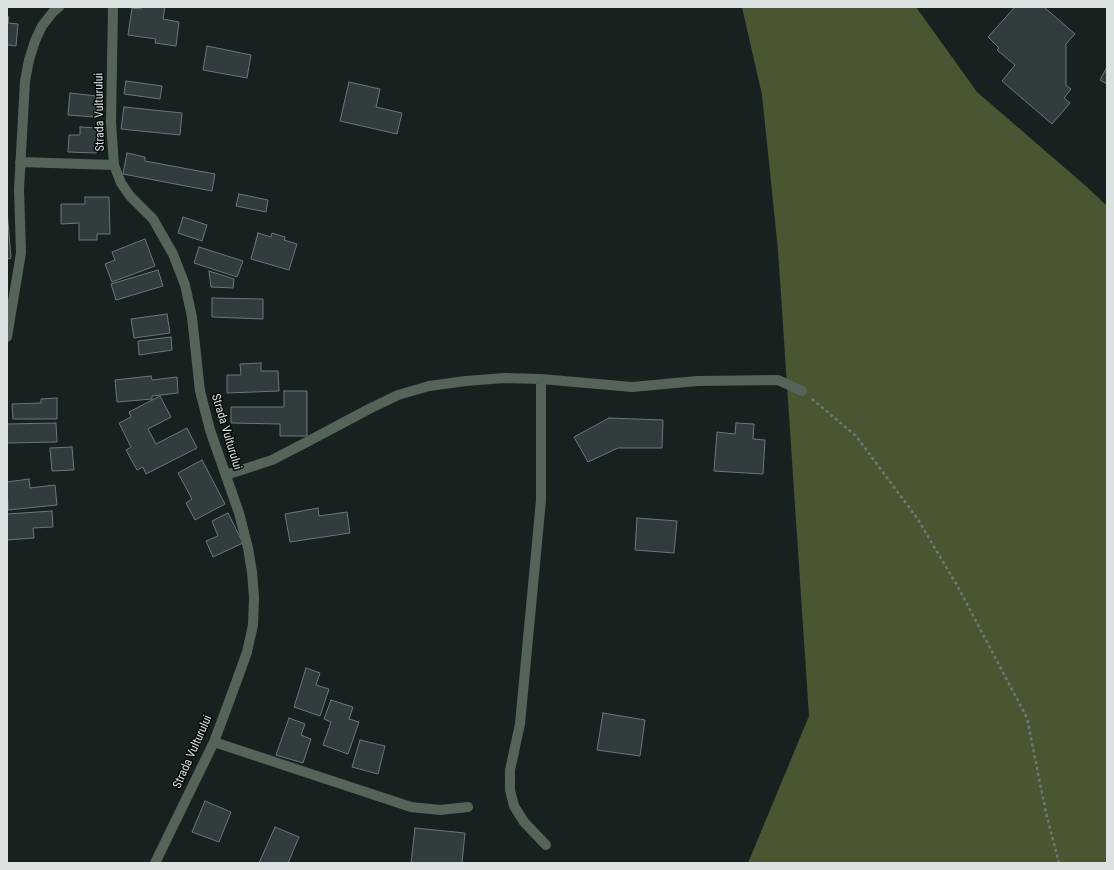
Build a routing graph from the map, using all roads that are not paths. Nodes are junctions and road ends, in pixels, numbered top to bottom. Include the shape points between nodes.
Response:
1 (59, 7) edge
2 (113, 7) edge
3 (20, 162) junction
4 (114, 165) junction
5 (7, 337) edge
6 (541, 379) junction
7 (802, 391) road end
8 (226, 475) junction
9 (214, 742) junction
10 (468, 807) dead end
11 (546, 845) dead end
12 (156, 863) edge

1 - 3 street via 42,26 29,60 25,82
2 - 4 street, Strada Vulturului via 111,122
3 - 4 street
3 - 5 street via 21,253
4 - 8 street, Strada Vulturului via 121,184 153,219 173,254 185,285 192,318 200,391
6 - 7 street via 632,387 697,381 778,380
6 - 8 street via 504,378 429,386 369,409 272,460
6 - 11 street via 541,500 520,724 510,770 510,790 514,806 524,822
8 - 9 street, Strada Vulturului via 248,548 254,597 253,625 247,652
9 - 10 street via 411,807 440,810
9 - 12 street, Strada Vulturului

